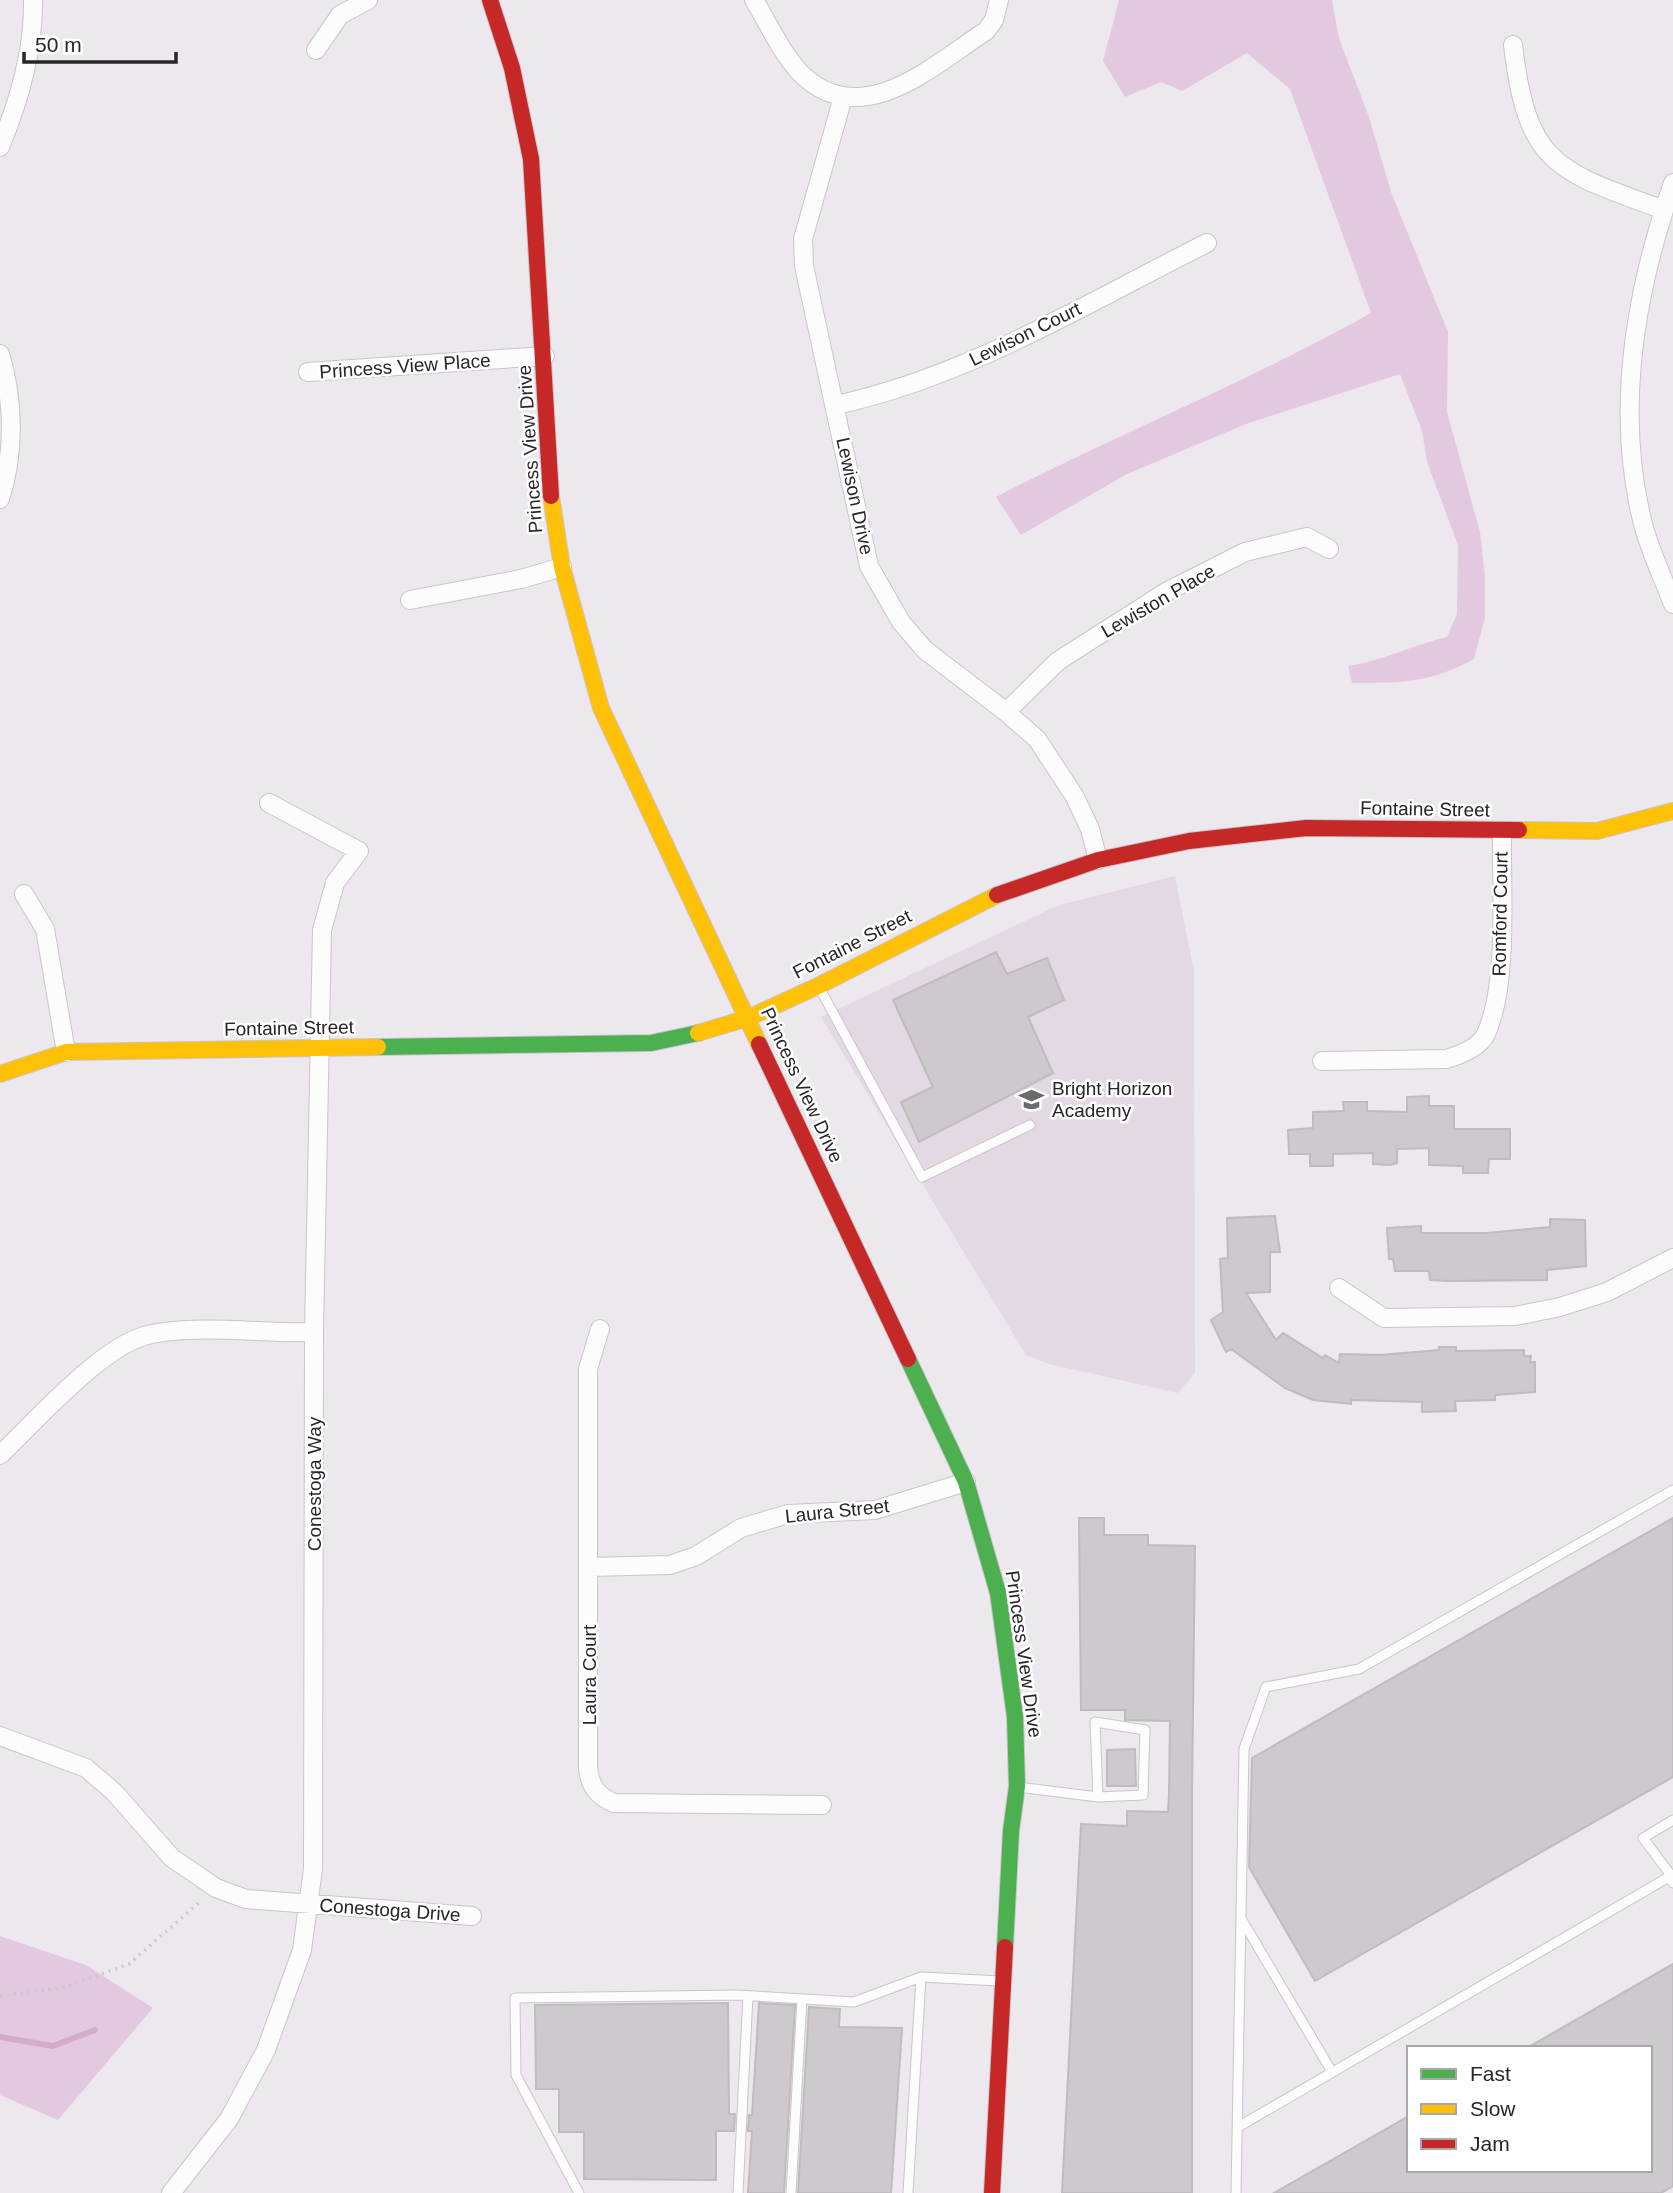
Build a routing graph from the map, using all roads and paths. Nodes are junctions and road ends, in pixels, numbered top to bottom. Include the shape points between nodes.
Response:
1 (33, 0) edge
2 (368, 0) edge
3 (490, 0) edge
4 (754, 0) edge
5 (999, 0) edge
6 (1513, 45) dead end
7 (316, 50) dead end
8 (843, 97) junction
9 (0, 147) edge
10 (1673, 183) edge
11 (1664, 210) junction
12 (1207, 243) dead end
13 (0, 354) edge
14 (545, 356) junction
15 (308, 372) dead end
16 (836, 405) junction
17 (0, 499) edge
18 (1329, 549) dead end
19 (562, 567) junction
20 (410, 600) dead end
21 (1673, 604) edge
22 (1006, 712) junction
23 (268, 803) dead end
24 (1673, 811) edge
25 (1502, 831) junction
26 (1098, 860) junction
27 (24, 894) dead end
28 (818, 986) junction
29 (748, 1018) junction
30 (320, 1049) junction
31 (66, 1052) junction
32 (1322, 1061) dead end
33 (0, 1074) edge
34 (1030, 1125) dead end
35 (1673, 1258) edge
36 (1339, 1288) dead end
37 (600, 1329) dead end
38 (314, 1332) junction
39 (0, 1455) edge
40 (966, 1482) junction
41 (1673, 1490) edge
42 (589, 1567) junction
43 (0, 1736) edge
44 (1017, 1786) junction
45 (1098, 1797) junction
46 (822, 1805) dead end
47 (1673, 1820) edge
48 (1672, 1878) edge
49 (216, 1888) junction
50 (307, 1904) junction
51 (472, 1916) dead end
52 (1241, 1919) junction
53 (921, 1977) junction
54 (1003, 1981) junction
55 (0, 1996) edge
56 (748, 1996) junction
57 (802, 1999) junction
58 (1332, 2072) junction
59 (1238, 2127) junction
60 (171, 2193) edge
61 (579, 2193) edge
62 (738, 2193) edge
63 (791, 2193) edge
64 (908, 2193) edge
65 (992, 2193) edge
66 (1236, 2193) edge

1 - 9 street via 34,30
2 - 7 street via 340,15
3 - 14 main road, Princess View Drive via 512,68 531,159
4 - 8 street via 809,81
5 - 8 street via 986,31 892,92 868,98
6 - 11 street via 1522,107 1548,152 1583,180
8 - 16 street, Lewison Drive via 803,239 804,266
10 - 11 street
11 - 21 street via 1636,318 1630,409 1643,526
12 - 16 street, Lewison Court via 942,375 888,394
13 - 17 street via 11,414 8,466
14 - 15 street, Princess View Place
14 - 19 main road, Princess View Drive via 552,510
16 - 22 street, Lewison Drive via 869,566 901,622 925,650
18 - 22 street, Lewiston Place via 1307,537 1245,552 1166,592 1058,661
19 - 20 street
19 - 29 main road, Princess View Drive via 601,708
22 - 26 street, Lewison Drive via 1037,739 1075,797
23 - 30 street, Conestoga Way via 359,850 335,883 322,930
24 - 25 main road, Fontaine Street via 1597,831
25 - 26 main road, Fontaine Street via 1306,828 1189,841
25 - 32 street, Romford Court via 1499,980 1485,1036 1464,1054 1446,1059
26 - 28 main road, Fontaine Street via 1001,893
27 - 31 street via 45,929
28 - 29 main road, Fontaine Street
28 - 34 lane via 922,1177
29 - 30 main road, Fontaine Street via 651,1043
29 - 40 main road, Princess View Drive
30 - 31 main road, Fontaine Street
30 - 38 street, Conestoga Way
31 - 33 main road, Fontaine Street
35 - 36 street via 1606,1292 1515,1315 1384,1318
37 - 42 street, Laura Court via 588,1369
38 - 39 street via 167,1331 141,1337 104,1358
38 - 50 street, Conestoga Way via 313,1869
40 - 42 street, Laura Street via 875,1510 788,1514 741,1528 696,1556 670,1565
40 - 44 main road, Princess View Drive via 998,1593 1016,1717
41 - 52 lane via 1359,1669 1266,1687 1244,1749
42 - 46 street, Laura Court via 588,1768 598,1793 614,1802
43 - 49 street, Conestoga Drive via 86,1768 114,1792 172,1858
44 - 45 lane
44 - 54 main road, Princess View Drive
45 - 45 lane via 1096,1722 1145,1730 1143,1795
47 - 48 lane via 1643,1838
48 - 58 lane
49 - 50 street, Conestoga Drive via 246,1899
49 - 55 path via 129,1964 66,1986
50 - 51 street, Conestoga Drive
50 - 60 street, Conestoga Way via 302,1950 266,2050 229,2119
52 - 58 lane
52 - 59 lane
53 - 54 lane
53 - 57 lane via 854,2002
53 - 64 lane
54 - 65 main road, Princess View Drive
56 - 57 lane
56 - 61 lane via 515,1998 516,2075
56 - 62 lane
57 - 63 lane
58 - 59 lane
59 - 66 lane

